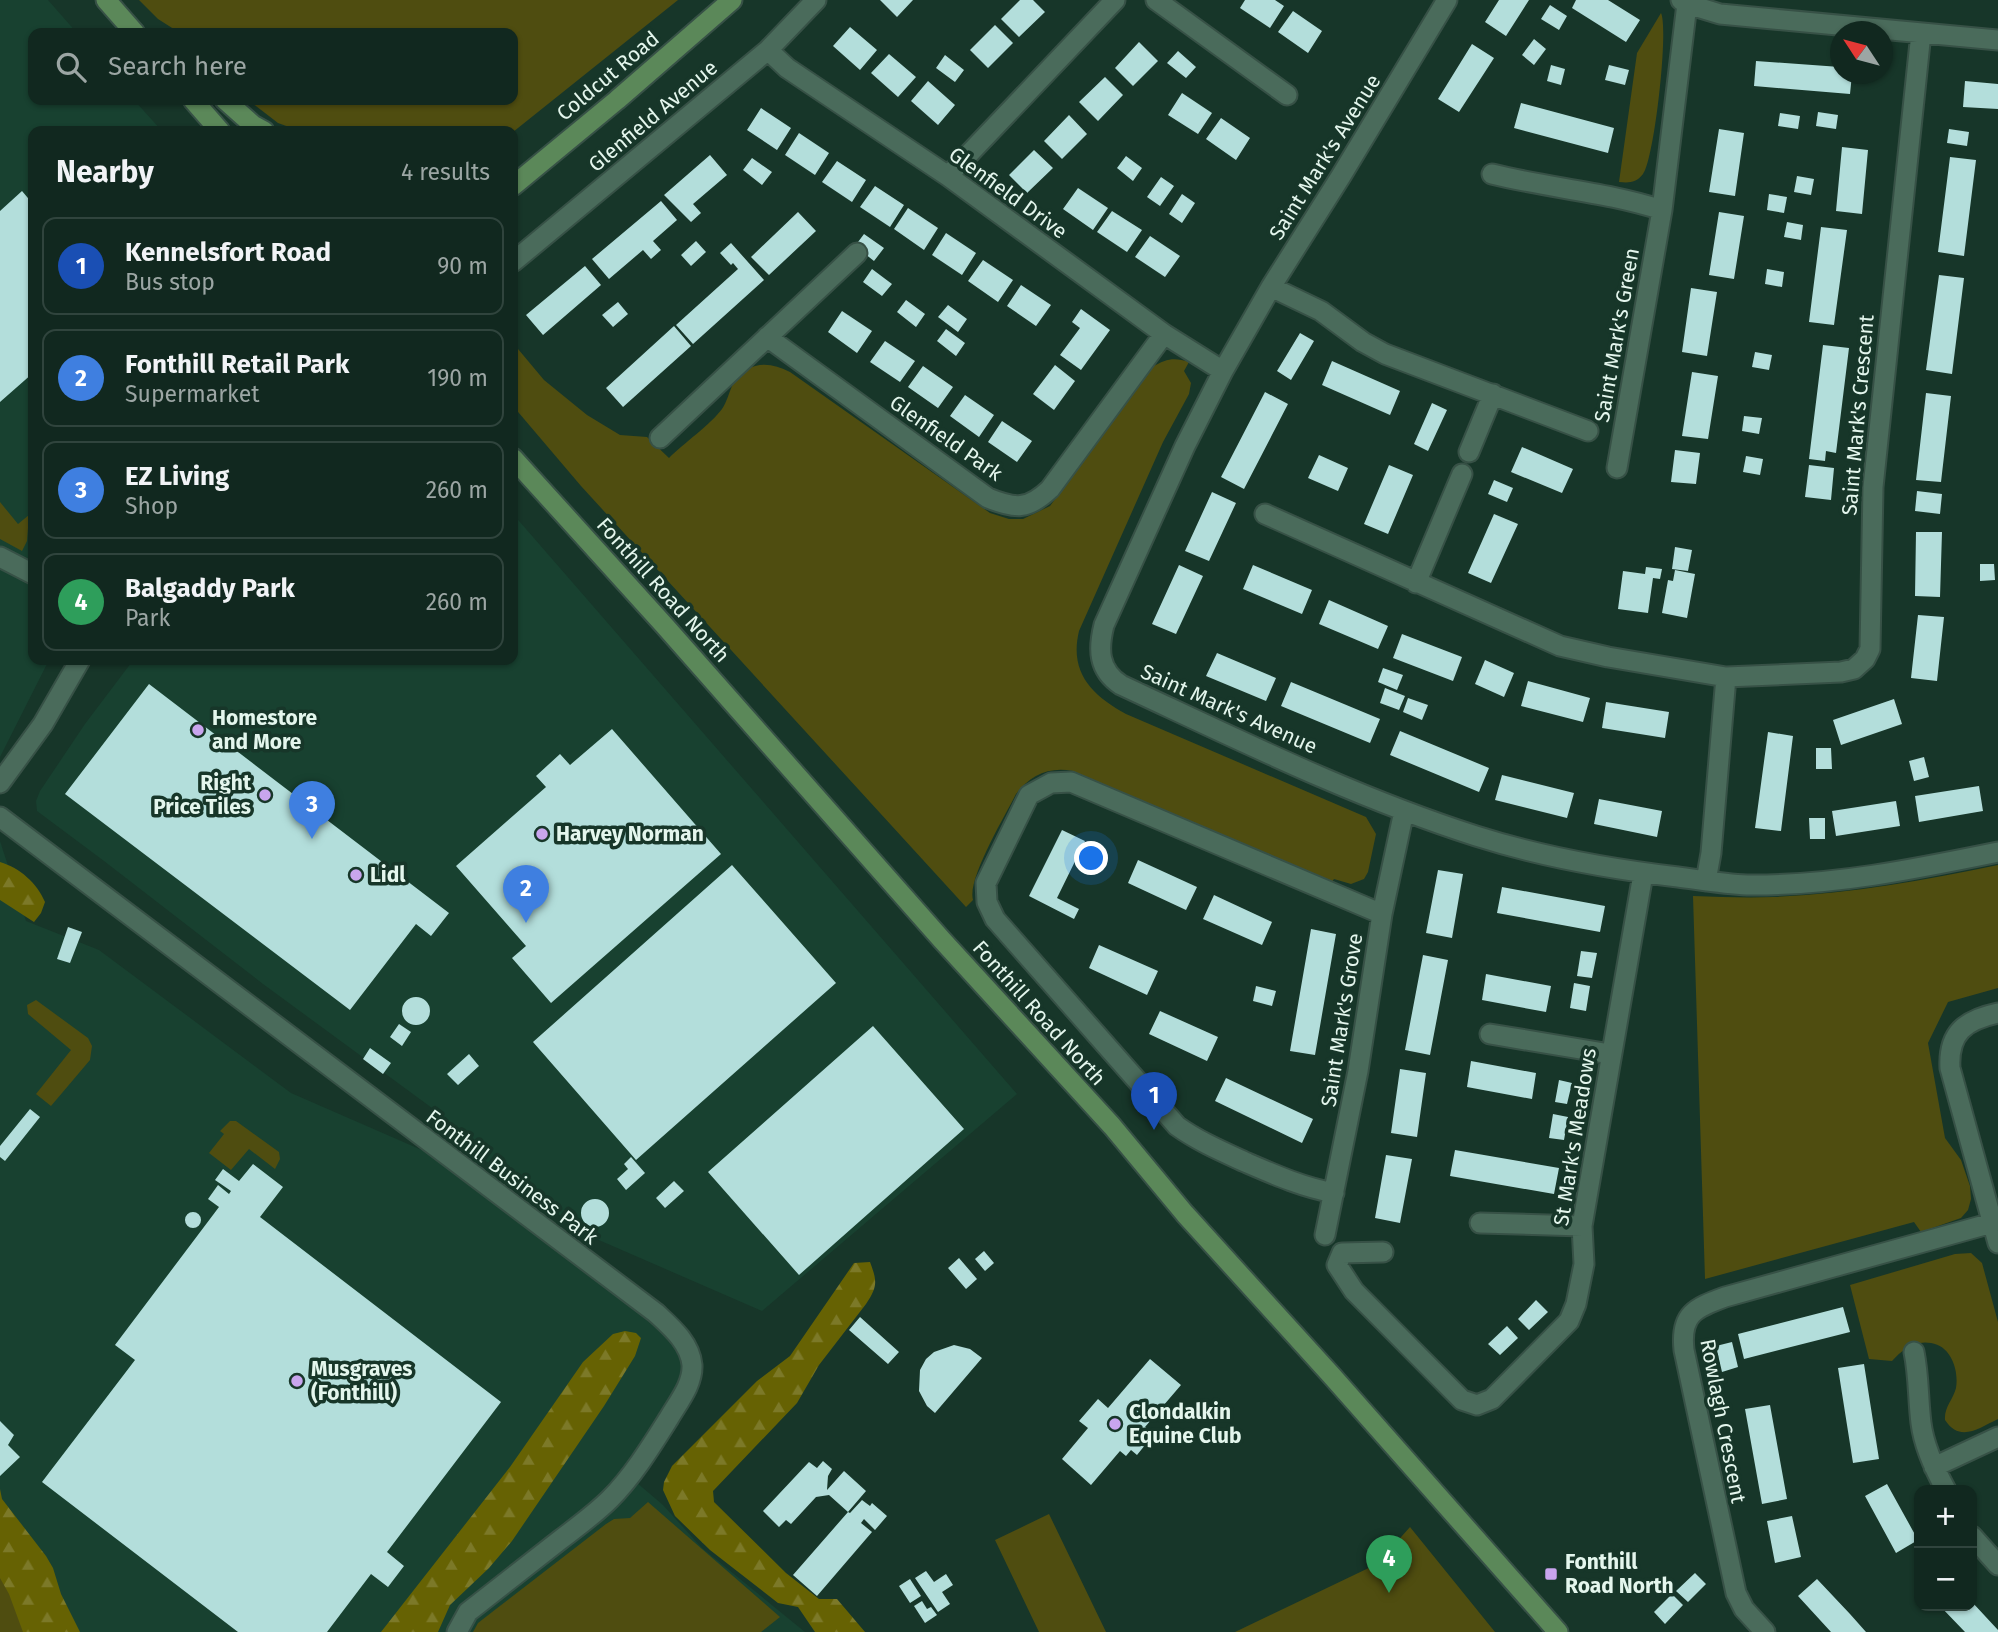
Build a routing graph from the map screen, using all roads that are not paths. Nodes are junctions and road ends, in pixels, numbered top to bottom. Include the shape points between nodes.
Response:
1 (106, 0) edge
2 (732, 0) edge
3 (816, 0) edge
4 (1115, 0) edge
5 (1156, 0) edge
6 (1447, 0) edge
7 (1684, 2) edge
8 (131, 28) edge
9 (1921, 33) junction
10 (1998, 40) edge
11 (768, 50) junction
12 (1287, 95) dead end
13 (197, 105) edge
14 (231, 105) edge
15 (215, 126) edge
16 (255, 126) edge
17 (538, 164) junction
18 (518, 166) edge
19 (1492, 174) dead end
20 (948, 176) junction
21 (518, 182) edge
22 (1662, 210) junction
23 (857, 253) dead end
24 (518, 257) edge
25 (1271, 287) junction
26 (1164, 334) junction
27 (767, 337) junction
28 (1223, 371) junction
29 (1493, 394) junction
30 (1588, 431) dead end
31 (660, 438) dead end
32 (1469, 452) dead end
33 (518, 464) edge
34 (1616, 468) dead end
35 (1462, 474) dead end
36 (1265, 514) dead end
37 (0, 557) edge
38 (28, 571) edge
39 (1416, 583) junction
40 (77, 665) edge
41 (1726, 677) junction
42 (0, 783) edge
43 (1404, 811) junction
44 (0, 817) edge
45 (1998, 852) edge
46 (1643, 874) junction
47 (1706, 881) junction
48 (1382, 914) junction
49 (1998, 1013) edge
50 (1490, 1034) dead end
51 (1610, 1054) junction
52 (1334, 1193) junction
53 (1480, 1223) dead end
54 (1992, 1223) junction
55 (1582, 1226) junction
56 (1325, 1236) dead end
57 (1998, 1243) edge
58 (1383, 1252) dead end
59 (1914, 1352) dead end
60 (1998, 1437) edge
61 (1934, 1467) junction
62 (1943, 1485) edge
63 (1977, 1542) edge
64 (1998, 1565) edge
65 (457, 1632) edge
66 (1558, 1632) edge
67 (1765, 1632) edge

1 - 8 main road
2 - 17 main road, Coldcut Road
3 - 11 street, Glenfield Avenue
4 - 20 street
5 - 12 street
6 - 25 street, Saint Mark's Avenue
7 - 9 street via 1720,14
7 - 22 street, Saint Mark's Green
9 - 10 street
9 - 41 street, Saint Mark's Crescent via 1873,486 1870,649 1854,668 1841,672
11 - 20 street, Glenfield Drive via 787,68
11 - 24 street, Glenfield Avenue
13 - 15 main road
14 - 16 main road
17 - 18 main road
17 - 21 main road, Coldcut Road
19 - 22 street
20 - 26 street, Glenfield Drive
22 - 34 street, Saint Mark's Green
23 - 27 street
25 - 28 street, Saint Mark's Avenue
25 - 29 street via 1321,311 1374,348
26 - 27 street, Glenfield Park via 1050,489 1021,507 988,498
26 - 28 street, Glenfield Drive
27 - 31 street
28 - 43 street, Saint Mark's Avenue via 1104,625 1101,662 1121,685
29 - 30 street
29 - 32 street
33 - 66 main road, Fonthill Road North
35 - 39 street
36 - 39 street, Saint Mark's Crescent
37 - 38 street
39 - 41 street, Saint Mark's Crescent via 1560,646
40 - 42 street via 43,724
41 - 47 street
43 - 46 street, Saint Mark's Avenue via 1519,848
43 - 48 street, Saint Mark's Grove
44 - 65 street, Fonthill Business Park via 656,1313 690,1354 691,1379 685,1393 610,1499 468,1612
45 - 47 street, Saint Mark's Avenue via 1894,873 1802,883
46 - 47 street, Saint Mark's Avenue
46 - 51 street, St Mark's Meadows
48 - 52 street, Saint Mark's Grove
48 - 52 street via 1071,782 1051,783 1028,795 986,883 987,902 995,919 1177,1126 1195,1139 1284,1179
49 - 54 street via 1965,1026 1950,1054
50 - 51 street
51 - 55 street, St Mark's Meadows
52 - 56 street, Saint Mark's Grove
53 - 55 street
54 - 57 street
54 - 67 street, Rowlagh Crescent via 1725,1297 1698,1307 1689,1316 1684,1350 1736,1593
55 - 58 street, St Mark's Meadows via 1584,1264 1569,1321 1492,1399 1477,1405 1462,1401 1354,1291 1337,1265 1342,1253
59 - 61 street via 1921,1425
60 - 61 street
61 - 62 street
63 - 64 street

